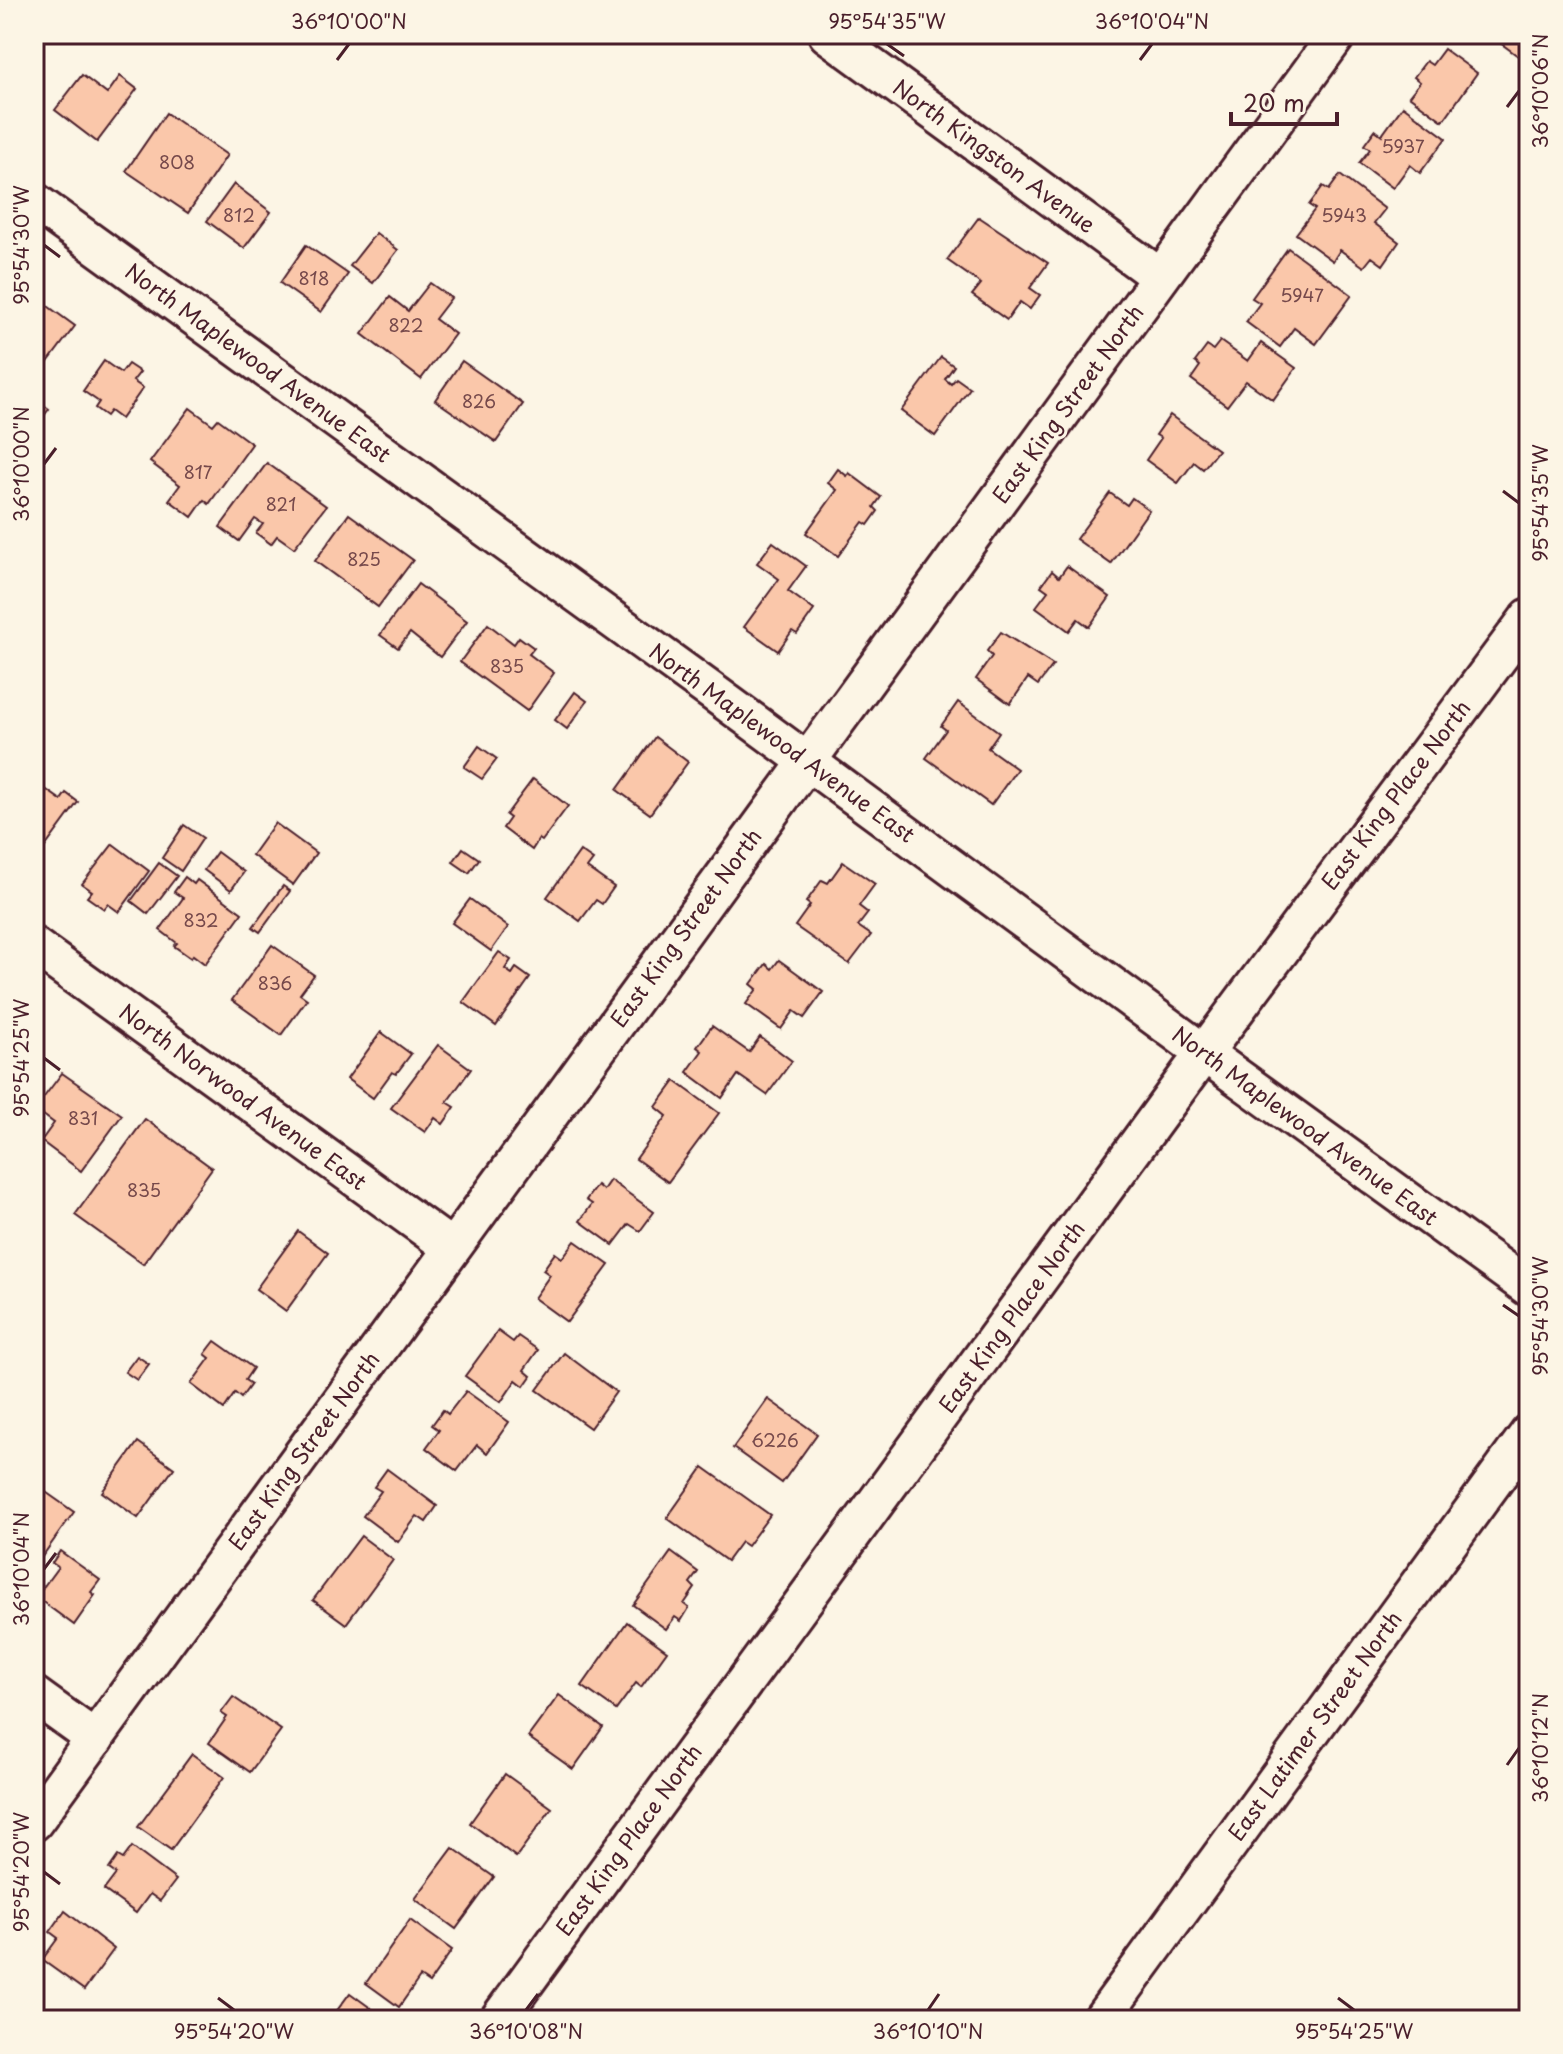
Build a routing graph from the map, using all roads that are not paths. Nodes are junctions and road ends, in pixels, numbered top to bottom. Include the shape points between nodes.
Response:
1 (827, 34) edge
2 (1338, 34) edge
3 (34, 201) edge
4 (1160, 277) junction
5 (1529, 617) edge
6 (807, 761) junction
7 (34, 946) edge
8 (1204, 1053) junction
9 (452, 1248) junction
10 (1529, 1288) edge
11 (1529, 1433) edge
12 (34, 1695) edge
13 (95, 1739) junction
14 (34, 1822) edge
15 (498, 2020) edge
16 (1101, 2020) edge

1 - 4 street, North Kingston Avenue
2 - 4 street, East King Street North
3 - 6 street, North Maplewood Avenue East
4 - 6 street, East King Street North
5 - 8 street, East King Place North
6 - 8 street, North Maplewood Avenue East
6 - 9 street, East King Street North
7 - 9 street, North Norwood Avenue East
8 - 10 street, North Maplewood Avenue East
8 - 15 street, East King Place North
9 - 13 street, East King Street North
11 - 16 street, East Latimer Street North
12 - 13 street
13 - 14 street, East King Street North

